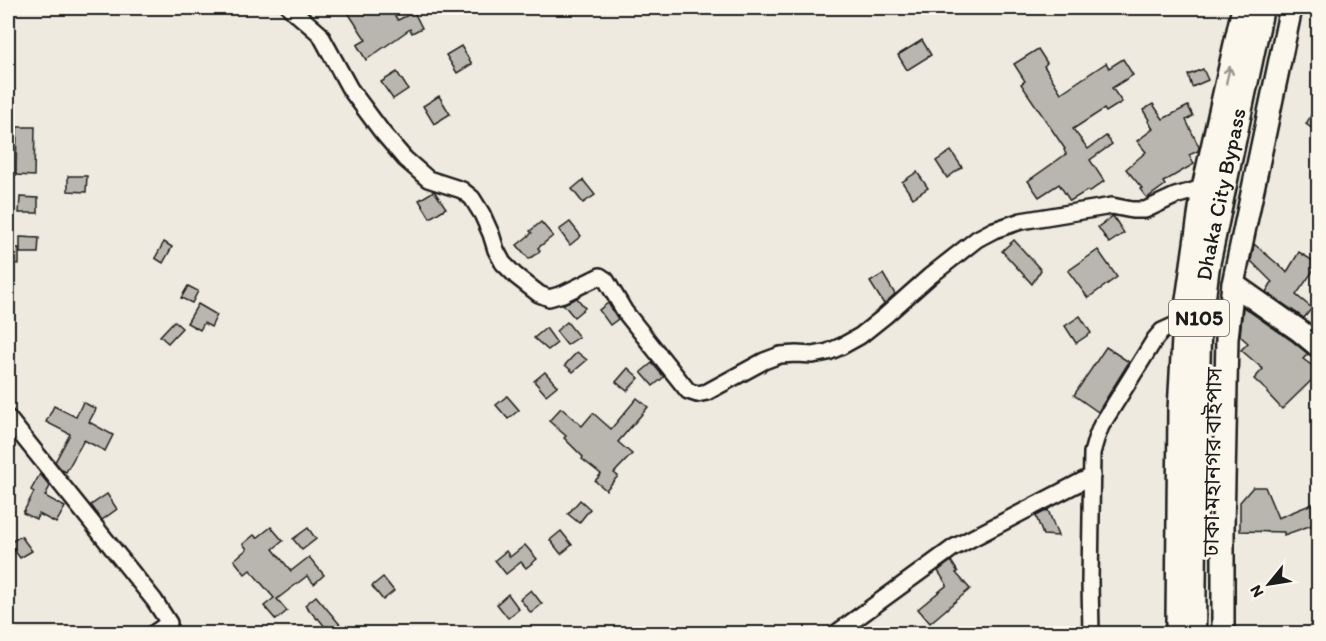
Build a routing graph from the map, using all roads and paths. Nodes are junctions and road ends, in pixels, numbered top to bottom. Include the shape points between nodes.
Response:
1 (290, 8) edge
2 (1243, 8) edge
3 (1259, 8) edge
4 (1275, 8) edge
5 (1291, 8) edge
6 (1203, 188) junction
7 (1233, 284) junction
8 (1184, 321) junction
9 (1318, 346) edge
10 (8, 418) edge
11 (1092, 476) junction
12 (172, 628) edge
13 (153, 633) edge
14 (835, 633) edge
15 (1091, 633) edge
16 (1177, 633) edge
17 (1191, 633) edge
18 (1210, 633) edge
19 (1223, 633) edge

1 - 6 street via 320,34 350,89 405,159 428,178 462,190 472,198 503,263 516,276 549,297 600,276 688,391 697,394 707,393 780,355 813,355 842,346 994,230 1021,221 1112,206 1145,210
6 -> 2 main road
3 - 17 highway, Dhaka City Bypass / N105 via 1205,265 1197,337
4 - 18 highway, ঢাকা মহানগর বাইপাস / N105 via 1241,170 1214,341
5 - 7 main road
6 - 8 main road
7 - 9 main road
7 - 19 main road via 1227,338
8 - 11 street via 1162,331 1155,339 1101,426 1092,453
8 - 16 main road via 1179,410
10 - 12 street via 154,600
11 - 14 street via 953,548
11 - 15 street
12 - 13 street

